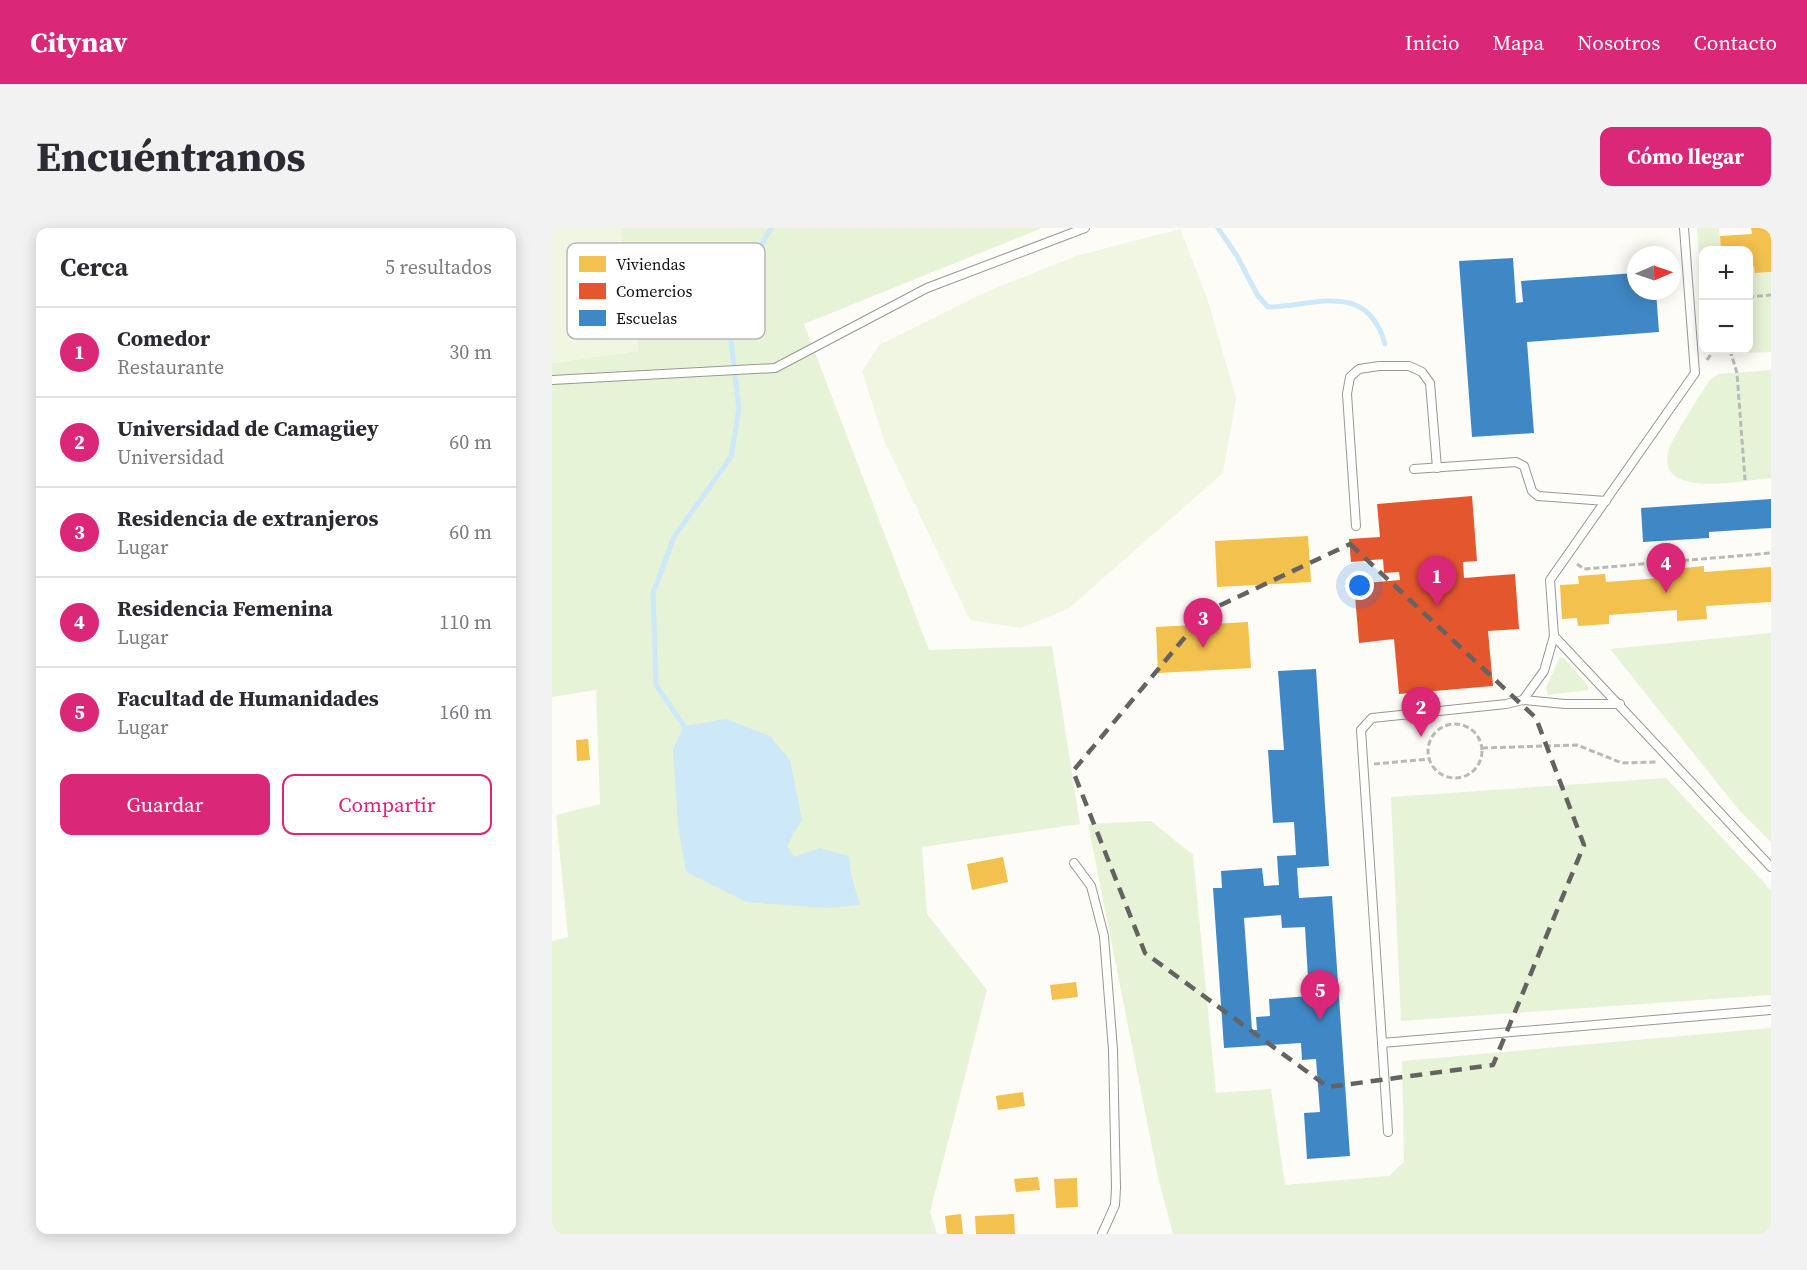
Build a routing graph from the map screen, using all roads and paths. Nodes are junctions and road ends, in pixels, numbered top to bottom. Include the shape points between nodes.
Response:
1 (1085, 228) edge
2 (1684, 228) edge
3 (1771, 295) edge
4 (1753, 297) edge
5 (1731, 354) edge
6 (552, 380) edge
7 (1437, 468) junction
8 (1414, 469) dead end
9 (1745, 480) dead end
10 (1606, 501) junction
11 (1356, 526) dead end
12 (1771, 553) edge
13 (1567, 556) junction
14 (1554, 636) junction
15 (1523, 700) junction
16 (1620, 704) junction
17 (1482, 748) junction
18 (1430, 759) junction
19 (1672, 761) junction
20 (1363, 765) junction
21 (1074, 863) dead end
22 (1771, 867) edge
23 (1771, 1010) edge
24 (1382, 1043) junction
25 (1388, 1132) dead end
26 (1102, 1234) edge

1 - 6 lane via 927,288 775,368
2 - 10 lane via 1695,373
3 - 4 path
5 - 9 path via 1737,372
7 - 8 lane
7 - 10 lane via 1516,462 1524,466 1532,491 1538,496
7 - 11 lane via 1430,383 1422,372 1409,366 1359,369 1350,377 1347,394
10 - 13 lane
12 - 13 path via 1584,569
13 - 14 lane via 1550,580
14 - 15 lane via 1544,671
14 - 16 lane
15 - 16 lane
15 - 20 lane via 1372,718 1361,730
16 - 19 lane
17 - 18 path via 1479,766 1465,777 1448,778 1440,774
17 - 18 path via 1476,733 1453,724 1433,736 1428,751
17 - 19 path via 1577,745 1622,763
18 - 20 path
19 - 22 lane
20 - 24 lane
21 - 26 lane via 1091,886 1098,906 1113,1050 1115,1205
23 - 24 lane
24 - 25 lane

